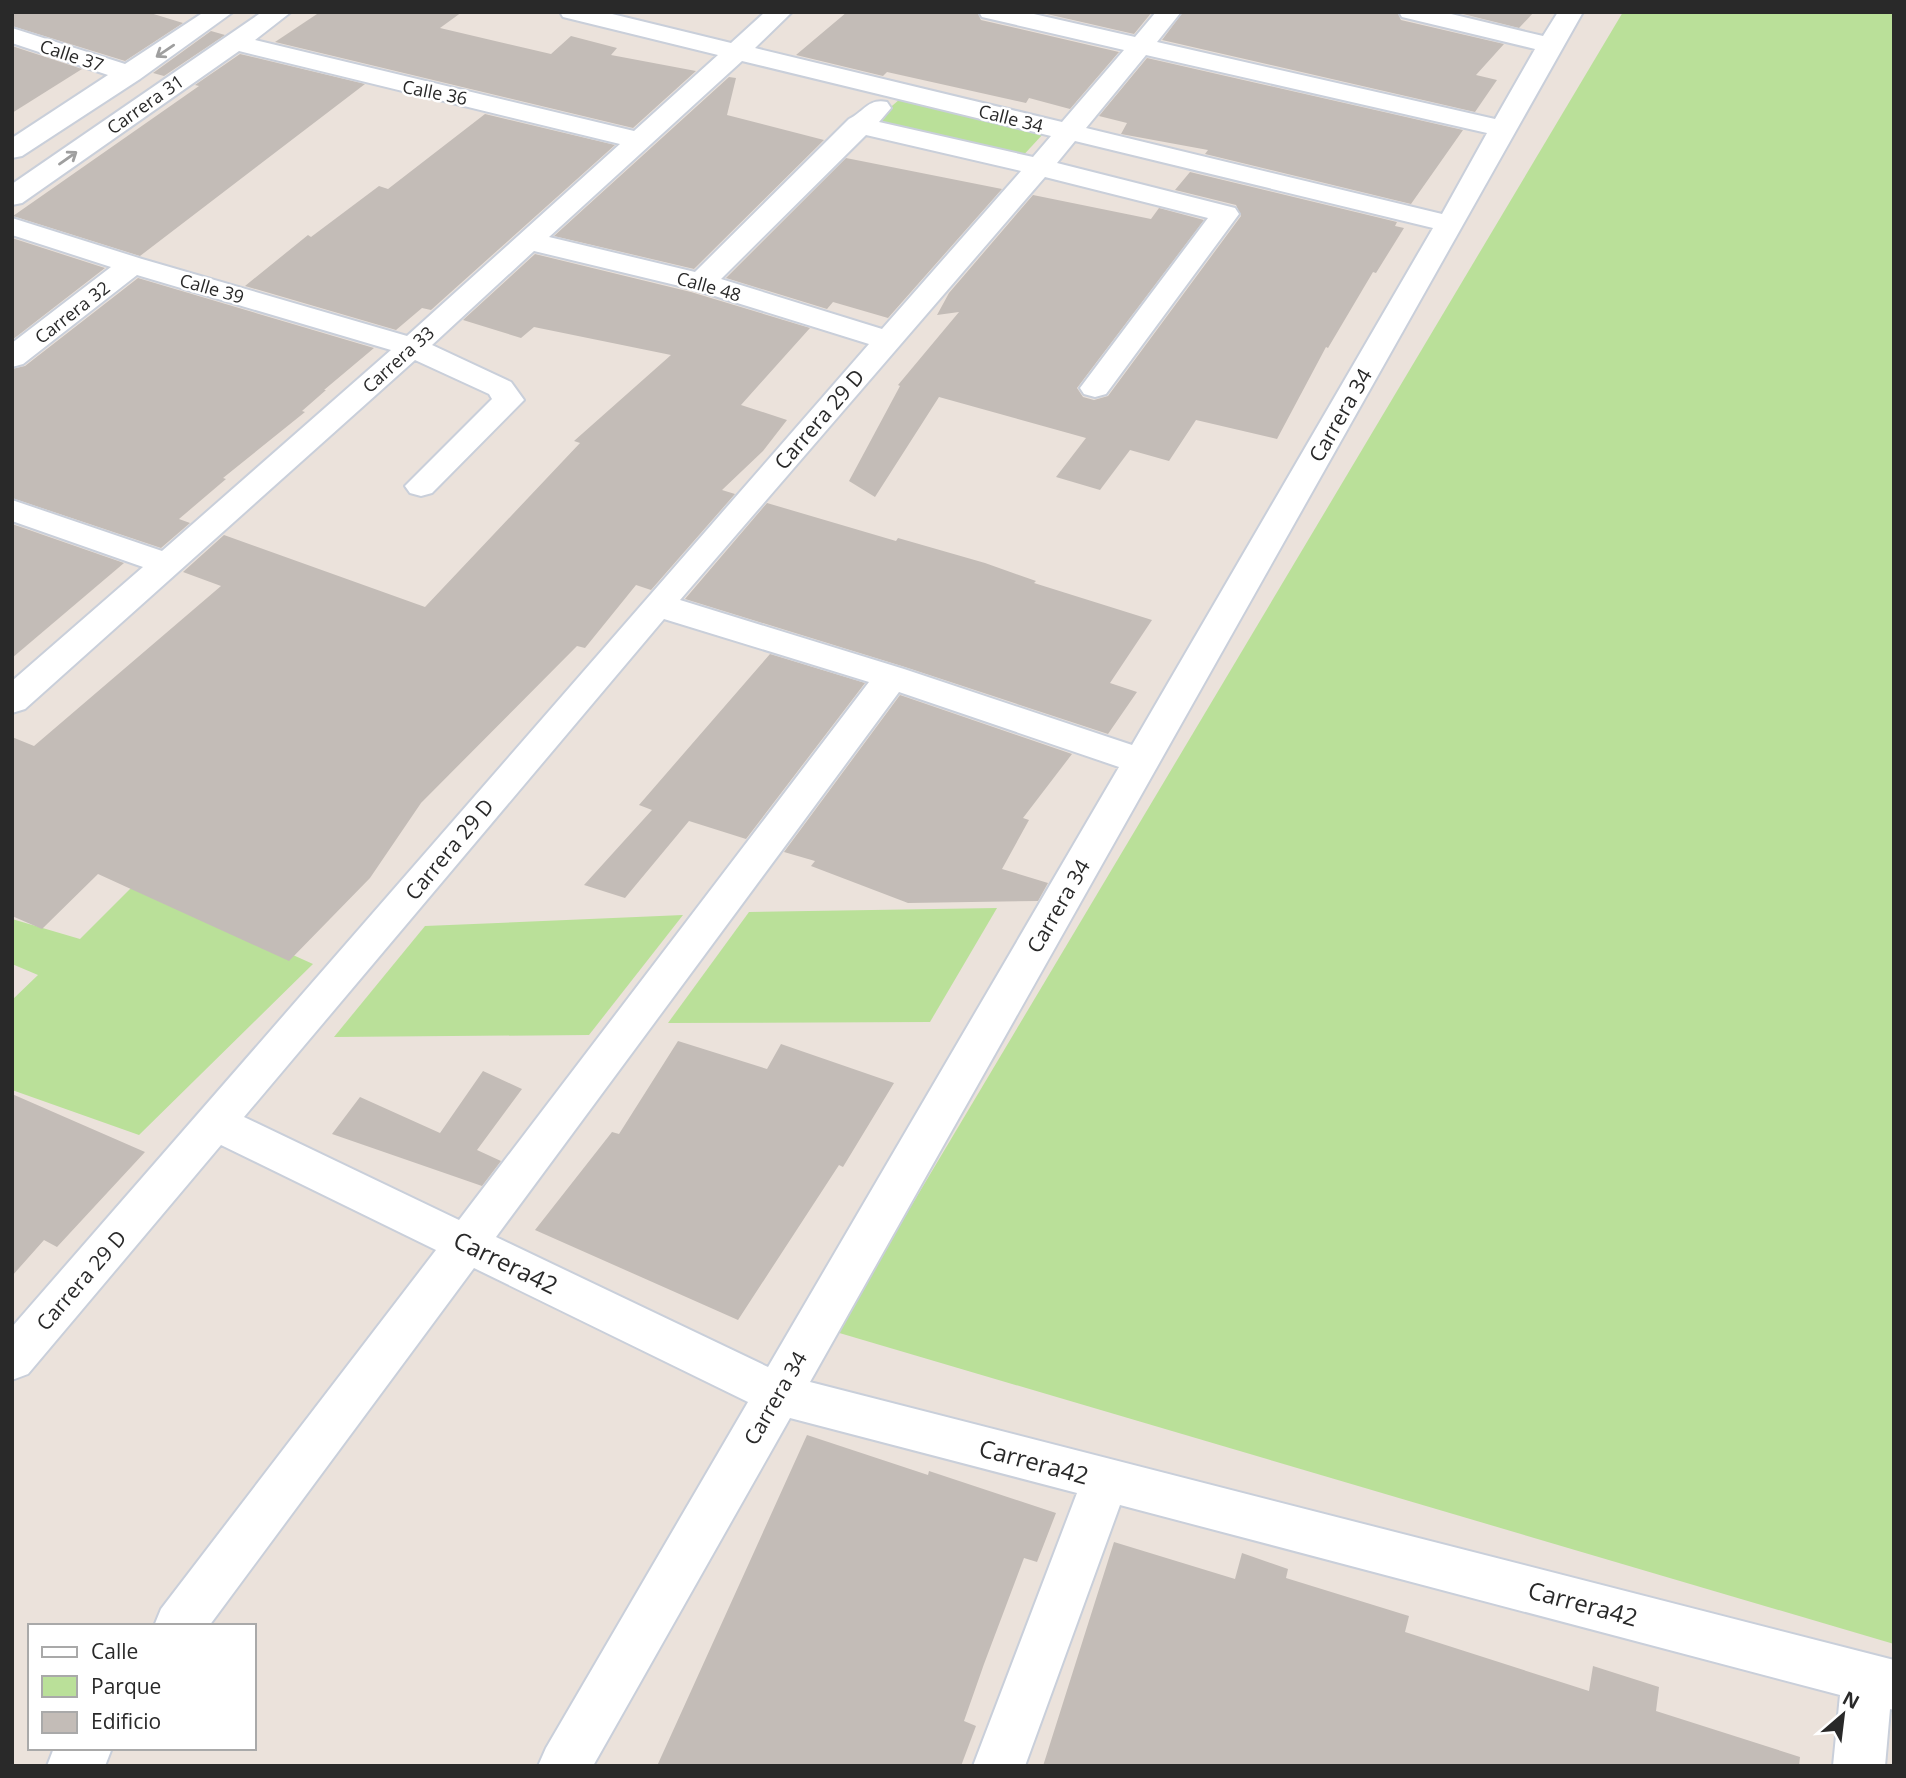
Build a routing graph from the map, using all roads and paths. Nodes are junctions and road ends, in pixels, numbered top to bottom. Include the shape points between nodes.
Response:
1 (221, 12) edge
2 (279, 12) edge
3 (572, 12) edge
4 (780, 12) edge
5 (991, 12) edge
6 (1169, 12) edge
7 (1411, 12) edge
8 (1571, 12) edge
9 (12, 36) edge
10 (234, 42) junction
11 (1139, 46) junction
12 (1550, 46) junction
13 (736, 51) junction
14 (131, 74) junction
15 (898, 91) junction
16 (858, 125) junction
17 (1504, 129) junction
18 (1067, 131) junction
19 (638, 139) junction
20 (12, 150) edge
21 (1039, 167) junction
22 (12, 197) edge
23 (1450, 224) junction
24 (12, 226) edge
25 (528, 241) junction
26 (132, 265) junction
27 (701, 282) junction
28 (888, 340) junction
29 (412, 347) junction
30 (12, 358) edge
31 (1095, 388) dead end
32 (421, 486) dead end
33 (12, 510) edge
34 (167, 564) junction
35 (657, 605) junction
36 (892, 677) junction
37 (16, 693) edge
38 (1141, 761) junction
39 (216, 1123) junction
40 (467, 1244) junction
41 (12, 1360) edge
42 (778, 1394) junction
43 (1106, 1479) junction
44 (181, 1624) edge
45 (1880, 1681) edge
46 (85, 1750) edge
47 (73, 1766) edge
48 (564, 1766) edge
49 (999, 1766) edge
50 (1859, 1766) edge

1 -> 14 street, Carrera 31
2 - 10 street, Carrera 31
3 - 13 street, Calle 34
4 - 13 street, Carrera 33
5 - 11 street
6 - 11 street, Carrera 29 D
7 - 12 street
8 - 12 street, Carrera 34
9 - 14 street, Calle 37
10 - 19 street, Calle 36 via 375,80
22 -> 10 street, Carrera 31
11 - 17 street
11 - 18 street, Carrera 29 D
12 - 17 street, Carrera 34
13 - 15 street, Calle 34
13 - 19 street, Carrera 33
14 - 20 street, Carrera 31
15 - 16 street
15 - 18 street, Calle 34
16 - 21 street
16 - 27 street
17 - 23 street, Carrera 34
18 - 21 street, Carrera 29 D
18 - 23 street, Calle 34
19 - 25 street, Carrera 33
21 - 28 street, Carrera 29 D
21 - 31 street via 1225,215
23 - 38 street, Carrera 34
24 - 26 street, Calle 39
25 - 27 street, Calle 48
25 - 29 street, Carrera 33
26 - 29 street, Calle 39
26 - 30 street, Carrera 32
27 - 28 street, Calle 48
28 - 35 street, Carrera 29 D
29 - 32 street, Calle 39 via 500,387 509,400
29 - 34 street, Carrera 33
33 - 34 street
34 - 37 street, Carrera 33
35 - 36 street
35 - 39 street, Carrera 29 D
36 - 38 street
36 - 40 street
38 - 42 street, Carrera 34
39 - 40 street, Carrera42
39 - 41 street, Carrera 29 D
40 - 42 street, Carrera42
40 - 44 street
42 - 43 street, Carrera42
42 - 48 street, Carrera 34
43 - 45 street, Carrera42
43 - 49 street
45 - 50 street
46 - 47 street

